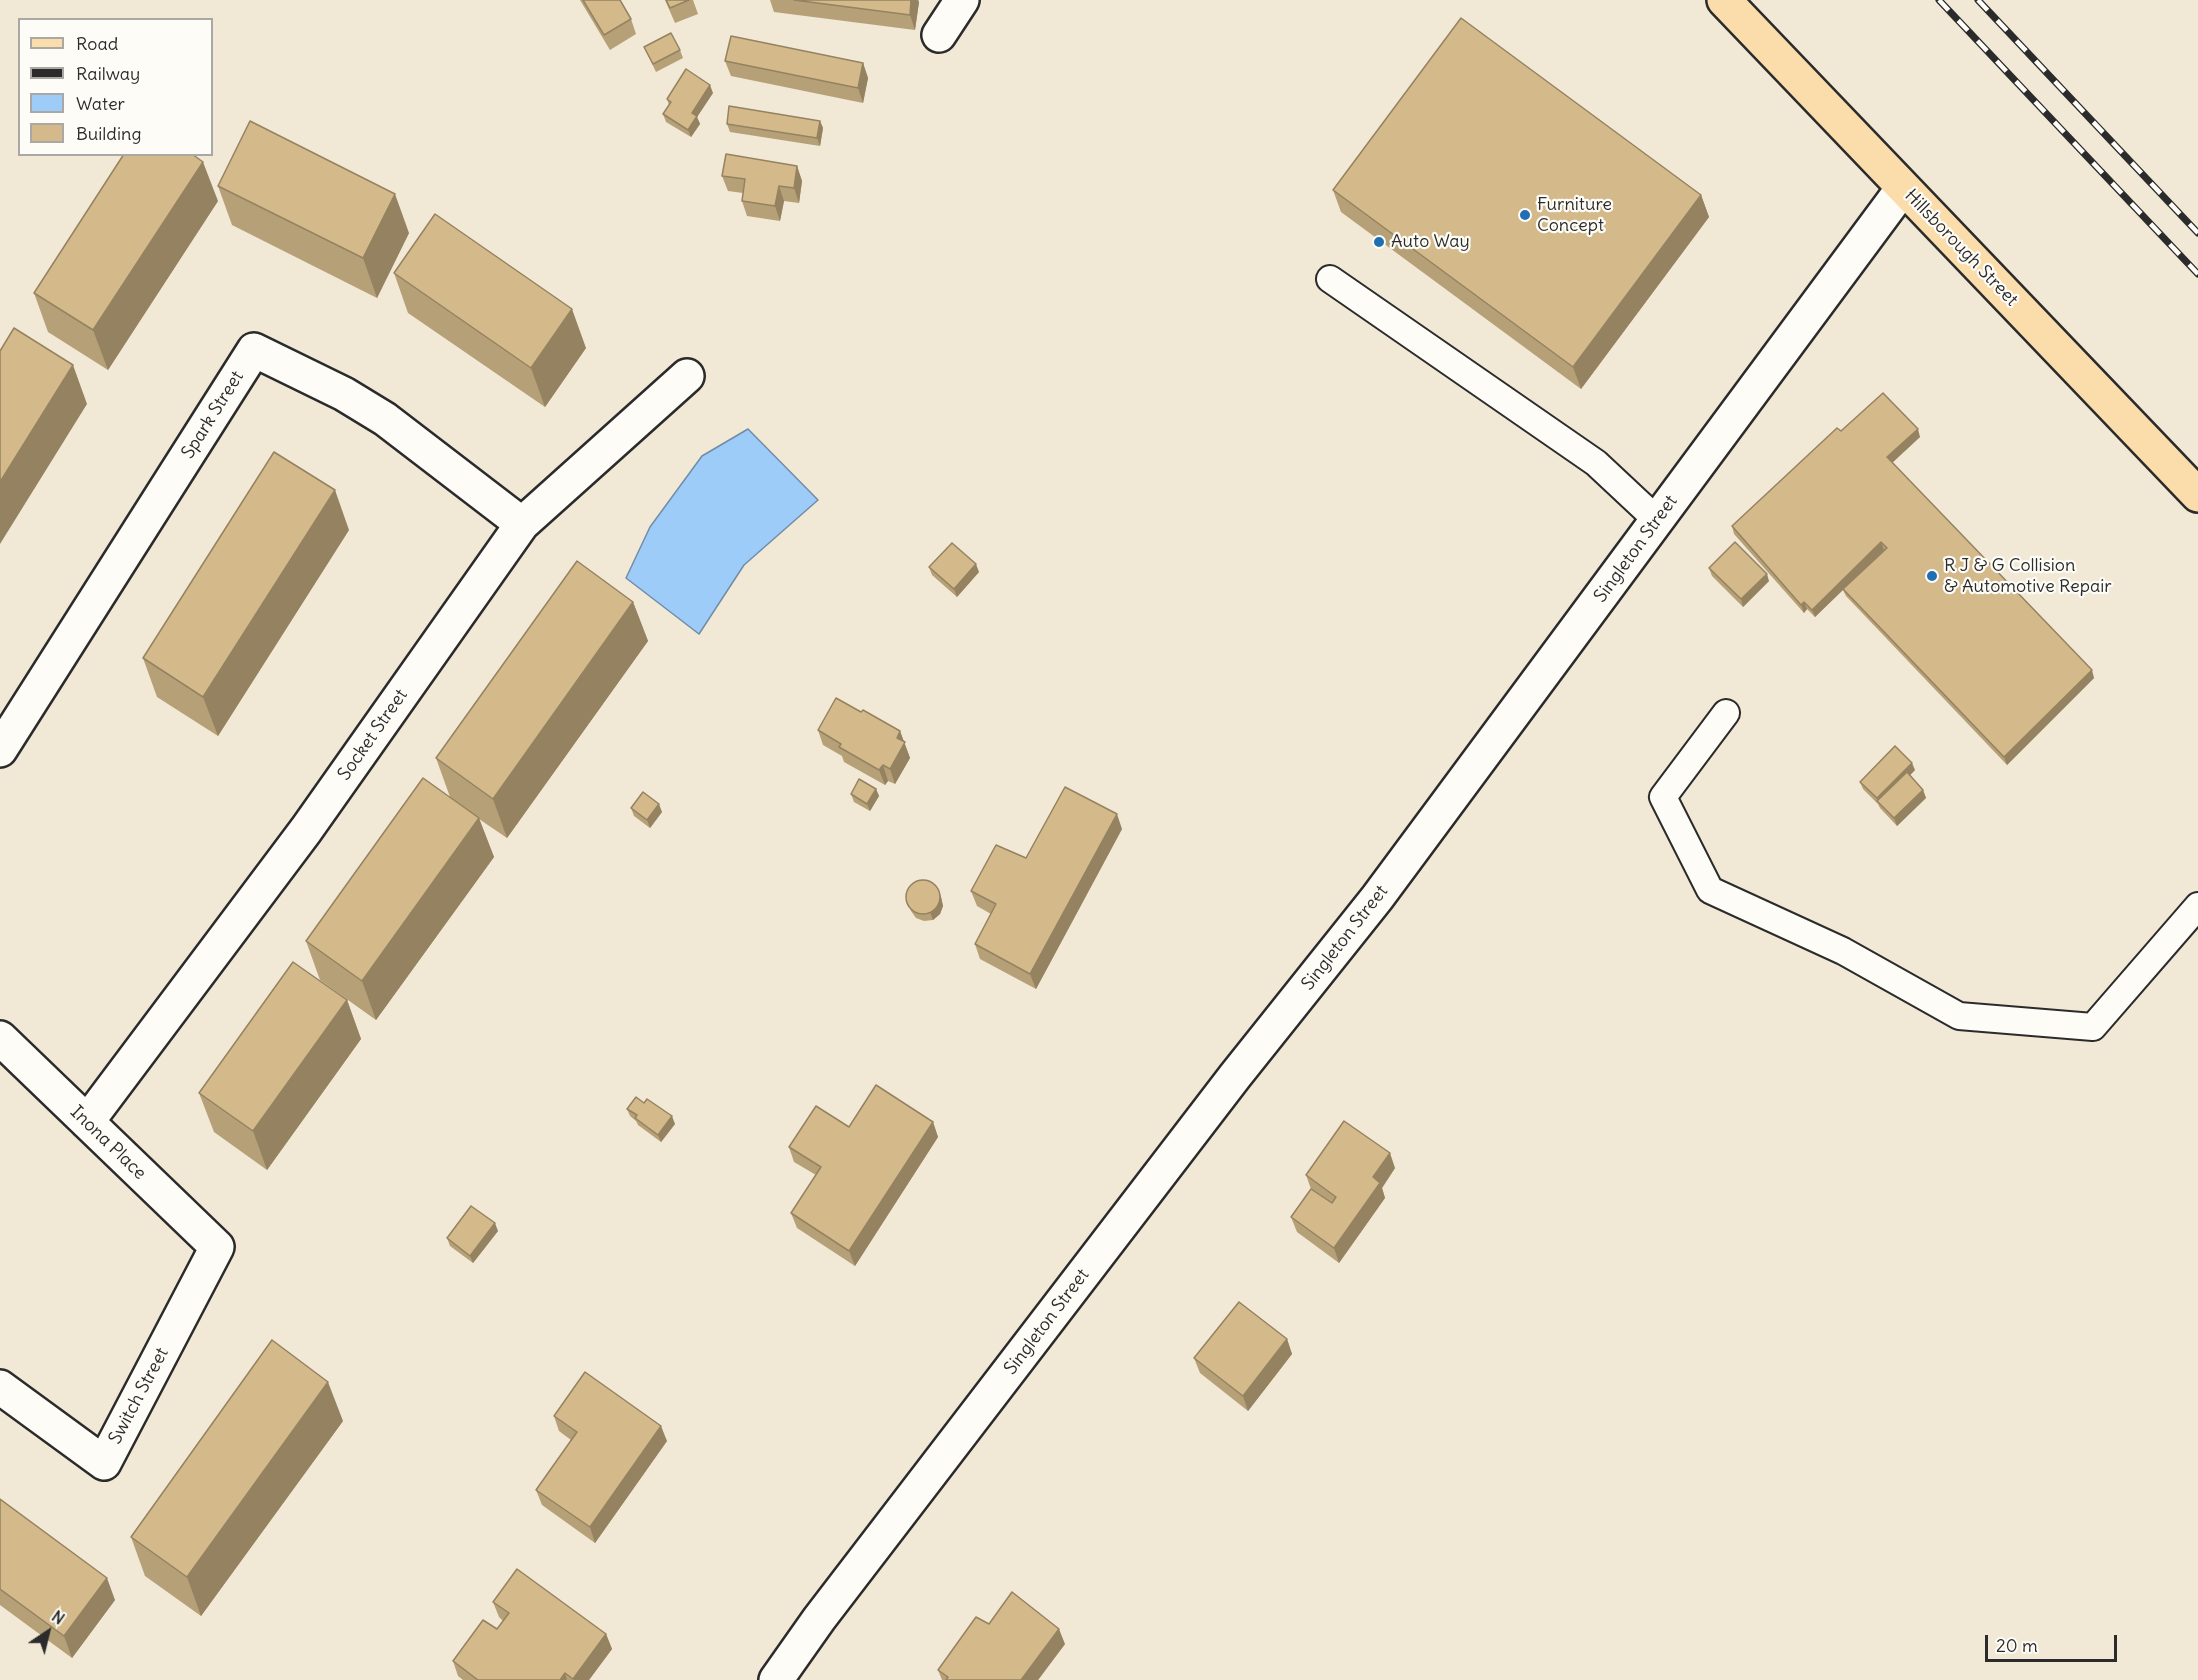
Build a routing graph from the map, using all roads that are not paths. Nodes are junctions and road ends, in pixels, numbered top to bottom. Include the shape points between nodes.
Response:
1 (962, 0) edge
2 (1724, 0) edge
3 (939, 34) dead end
4 (1903, 188) junction
5 (1330, 279) dead end
6 (687, 376) dead end
7 (2198, 495) edge
8 (1658, 521) junction
9 (522, 524) junction
10 (1726, 713) dead end
11 (0, 750) edge
12 (2198, 906) edge
13 (0, 1038) edge
14 (87, 1122) junction
15 (217, 1247) joint
16 (0, 1387) edge
17 (776, 1680) edge

1 - 3 street
2 - 4 main road, Hillsborough Street
4 - 7 main road, Hillsborough Street
4 - 8 street, Singleton Street
5 - 8 lane via 1596,463
6 - 9 street, Socket Street
8 - 17 street, Singleton Street via 1377,898 1235,1076
9 - 11 street, Spark Street via 385,419 344,394 254,350
9 - 14 street, Socket Street via 306,830
10 - 12 lane via 1663,797 1710,890 1843,951 1959,1016 2092,1027
13 - 14 street, Inona Place
14 - 15 street, Inona Place
15 - 16 street, Switch Street via 104,1463

